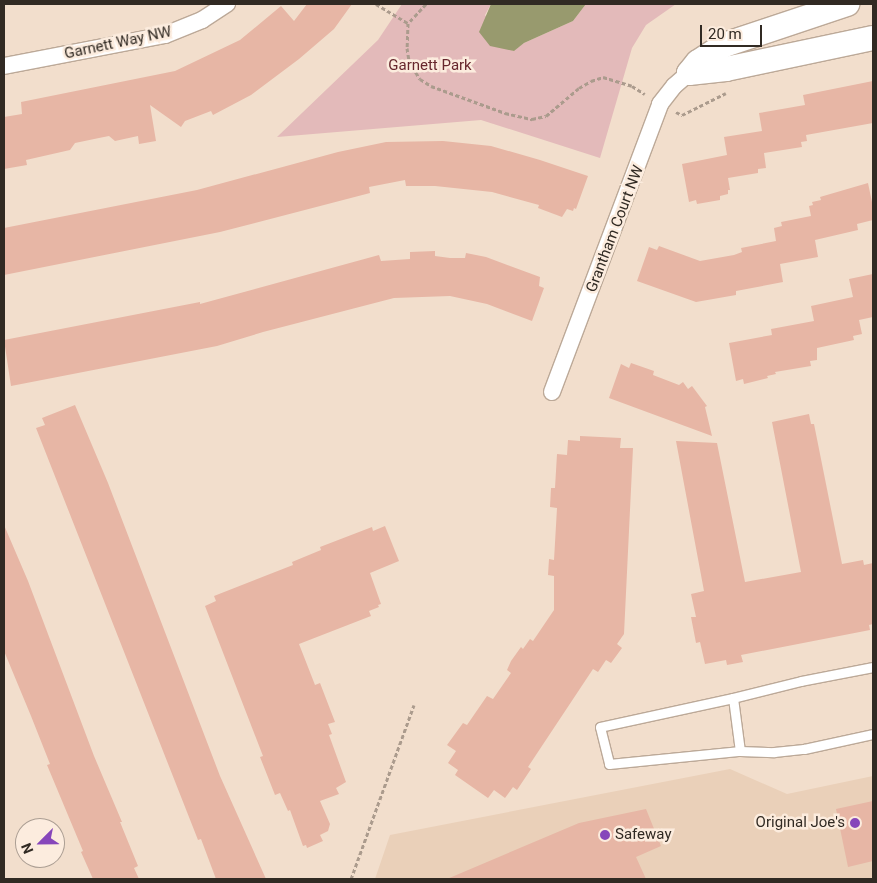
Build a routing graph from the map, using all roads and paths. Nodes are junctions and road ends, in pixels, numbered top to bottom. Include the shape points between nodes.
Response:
1 (227, 4) edge
2 (376, 4) edge
3 (426, 4) edge
4 (848, 4) edge
5 (408, 23) junction
6 (873, 38) edge
7 (4, 66) edge
8 (688, 73) junction
9 (660, 104) junction
10 (552, 392) dead end
11 (873, 667) edge
12 (733, 698) junction
13 (414, 705) dead end
14 (873, 734) edge
15 (740, 751) junction
16 (352, 879) edge

1 - 7 street, Garnett Way NW via 202,20 165,35
2 - 5 path
3 - 5 path
4 - 8 street, Grantham Court NW via 724,45 698,62
5 - 9 path via 409,61 420,79 505,113 532,119 546,116 579,88 603,77 632,86
6 - 8 street via 726,69
8 - 9 street, Grantham Court NW
9 - 10 street, Grantham Court NW
11 - 12 lane
12 - 15 lane
12 - 15 lane via 600,727 609,764
13 - 16 path
14 - 15 lane via 804,749

